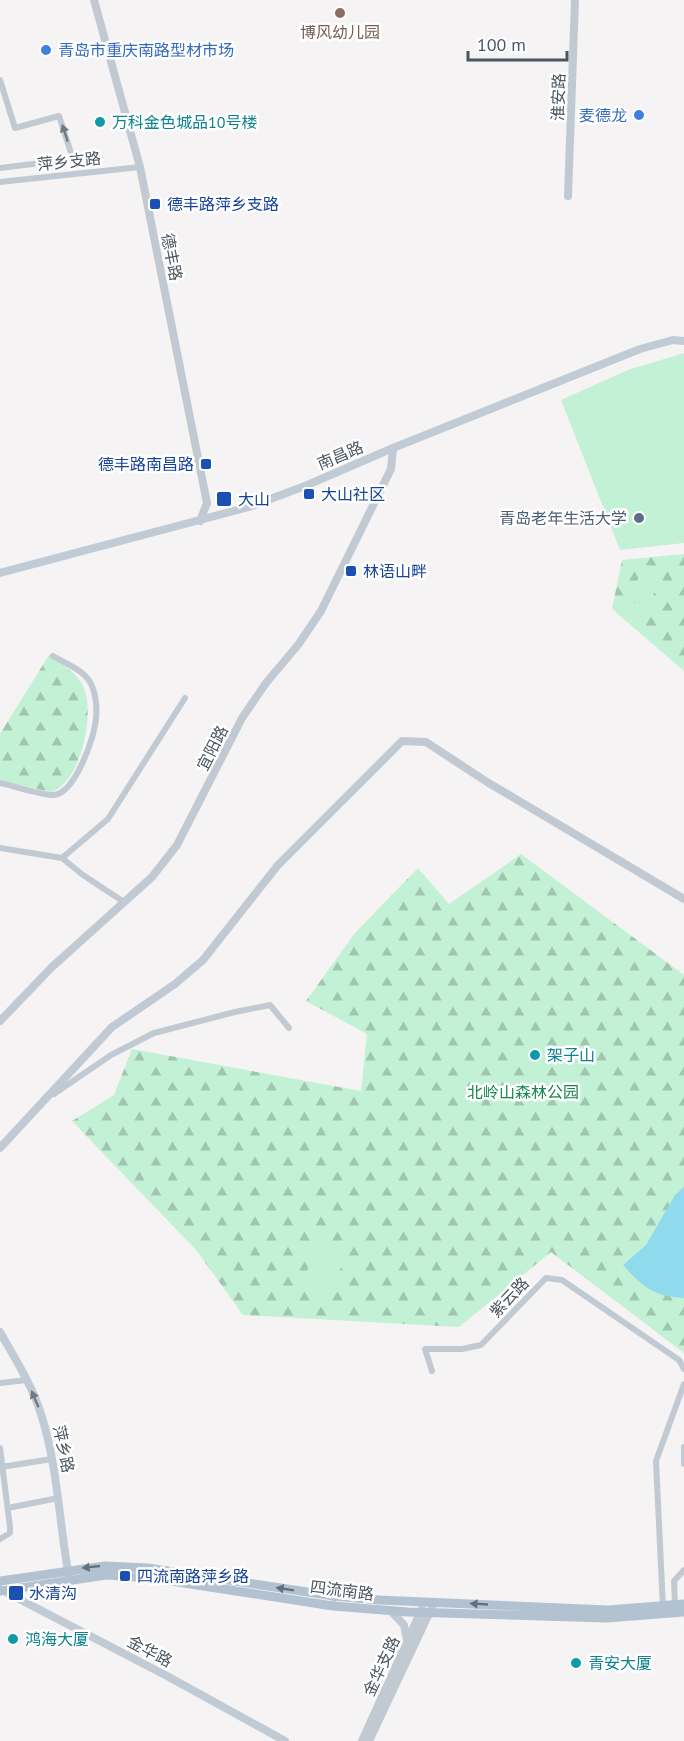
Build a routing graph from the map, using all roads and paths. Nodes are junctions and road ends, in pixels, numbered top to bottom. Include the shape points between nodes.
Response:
1 (94, 0) edge
2 (575, 0) edge
3 (0, 80) edge
4 (140, 166) junction
5 (0, 168) edge
6 (0, 182) edge
7 (568, 196) dead end
8 (684, 340) edge
9 (393, 448) junction
10 (200, 521) junction
11 (0, 573) edge
12 (53, 656) dead end
13 (185, 698) dead end
14 (0, 783) edge
15 (0, 849) edge
16 (62, 858) junction
17 (684, 899) edge
18 (123, 902) junction
19 (0, 1021) edge
20 (289, 1028) dead end
21 (47, 1098) junction
22 (0, 1148) edge
23 (0, 1332) edge
24 (684, 1369) edge
25 (432, 1371) dead end
26 (27, 1380) junction
27 (0, 1383) edge
28 (684, 1384) edge
29 (684, 1447) edge
30 (0, 1448) edge
31 (52, 1459) junction
32 (684, 1464) edge
33 (1, 1467) edge
34 (58, 1498) junction
35 (8, 1508) junction
36 (0, 1539) edge
37 (684, 1570) edge
38 (69, 1575) junction
39 (335, 1584) dead end
40 (1, 1588) edge
41 (333, 1601) junction
42 (429, 1603) junction
43 (680, 1605) edge
44 (664, 1610) junction
45 (391, 1611) junction
46 (684, 1612) edge
47 (425, 1613) junction
48 (408, 1640) junction
49 (285, 1741) edge
50 (362, 1741) edge
51 (369, 1741) edge

1 - 4 street, 德丰路
2 - 7 street, 淮安路
5 -> 3 street via 73,159 59,116 15,128
4 - 6 street, 萍乡支路
4 - 10 street, 德丰路 via 207,503
8 - 9 main road, 南昌路 via 640,349
9 - 10 main road, 南昌路 via 305,486
9 - 18 street, 宜阳路 via 392,469 321,611 242,718 177,845 152,876
10 - 11 main road, 南昌路
12 - 14 street via 90,681 96,720 88,749 73,782 54,795
13 - 16 street via 108,819
15 - 16 street
16 - 18 street
17 - 21 street via 426,742 402,741 278,866 203,960 112,1027
18 - 19 street, 宜阳路
20 - 21 street via 270,1005 153,1033 111,1055
21 - 22 street
23 - 26 main road, 萍乡路
24 - 25 street, 紫云路 via 679,1360 562,1280 546,1278 481,1345 424,1349
26 - 27 street
31 -> 26 main road, 萍乡路 via 41,1414
28 - 44 street via 656,1461
29 - 32 street
30 - 33 street
31 - 33 street
31 - 34 main road, 萍乡路
33 - 35 street
34 - 35 street
34 - 38 main road, 萍乡路
35 - 36 street via 10,1533
37 - 43 street via 674,1581
38 - 40 main road, 四流南路
38 - 41 main road, 四流南路 via 105,1566 148,1568
39 - 41 street
40 - 49 main road, 金华路
41 - 42 main road, 四流南路
41 - 45 main road, 四流南路
44 -> 42 main road, 四流南路
42 - 47 street
43 - 44 main road, 四流南路
44 - 46 main road, 四流南路
44 - 47 main road, 四流南路 via 607,1618
45 - 47 main road, 四流南路
45 - 48 street via 404,1625
47 - 48 street, 金华支路
47 - 51 street
48 - 50 street, 金华支路

